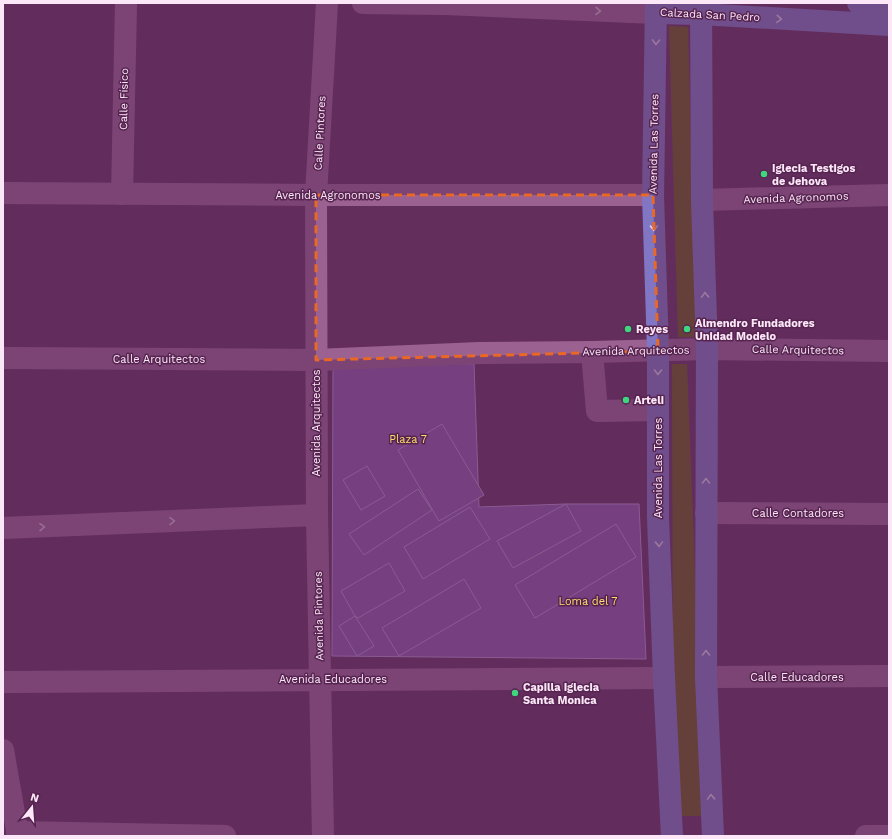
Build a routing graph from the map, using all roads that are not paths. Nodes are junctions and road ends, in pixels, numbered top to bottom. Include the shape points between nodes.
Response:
1 (126, 3) edge
2 (327, 3) edge
3 (363, 3) edge
4 (858, 3) edge
5 (889, 4) edge
6 (656, 8) edge
7 (701, 8) edge
8 (889, 25) edge
9 (3, 193) edge
10 (122, 194) junction
11 (316, 195) junction
12 (889, 195) edge
13 (653, 196) junction
14 (702, 200) junction
15 (706, 349) junction
16 (658, 351) junction
17 (889, 351) edge
18 (592, 352) junction
19 (3, 358) edge
20 (316, 360) junction
21 (658, 410) junction
22 (706, 512) junction
23 (889, 514) edge
24 (317, 515) junction
25 (3, 528) edge
26 (889, 676) edge
27 (706, 677) junction
28 (664, 678) junction
29 (320, 679) junction
30 (3, 682) edge
31 (3, 750) edge
32 (18, 834) edge
33 (225, 836) edge
34 (323, 836) edge
35 (672, 836) edge
36 (713, 836) edge
37 (866, 836) edge
38 (889, 836) edge

1 - 10 street, Calle Físico
2 - 11 street, Calle Pintores
3 -> 6 street, Calzada San Pedro
4 - 5 main road
6 - 7 main road, Calzada San Pedro
6 -> 13 main road, Avenida Las Torres
7 -> 8 main road, Calzada San Pedro
7 - 14 main road
9 - 10 street, Avenida Agronomos
10 - 11 street, Avenida Agronomos
11 - 13 street, Avenida Agronomos
11 - 20 street, Calle Pintores
12 - 14 street, Avenida Agronomos
13 -> 16 main road, Avenida Las Torres
15 -> 14 main road
15 - 16 street, Avenida Arquitectos
15 - 17 street, Calle Arquitectos
22 -> 15 main road
16 - 18 street, Avenida Arquitectos
16 -> 21 main road, Avenida Las Torres
18 - 20 street, Avenida Arquitectos
18 - 21 street via 597,412
19 - 20 street, Calle Arquitectos
20 - 24 street, Avenida Arquitectos
21 -> 28 main road, Avenida Las Torres via 658,517
22 - 23 street, Calle Contadores
27 -> 22 main road
25 -> 24 street
24 - 29 street, Avenida Pintores
26 - 27 street, Calle Educadores
36 -> 27 main road
28 - 29 street, Avenida Educadores
28 - 35 main road, Avenida Las Torres
29 - 30 street, Avenida Educadores
29 - 34 street, Avenida Pintores
31 - 32 street
32 - 33 street
37 - 38 street

